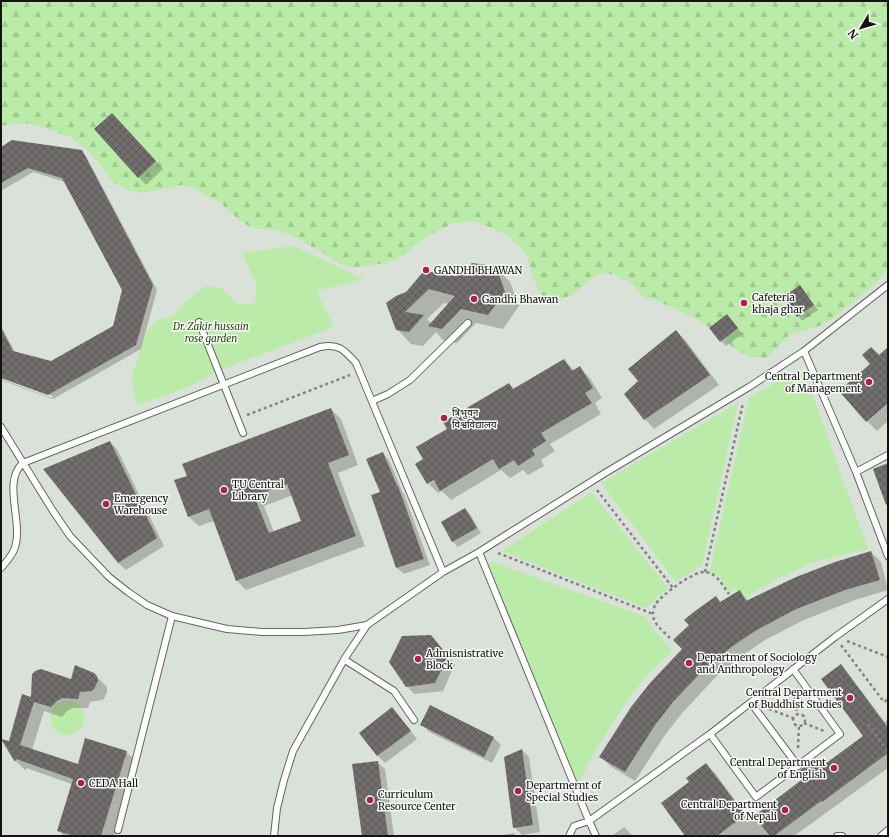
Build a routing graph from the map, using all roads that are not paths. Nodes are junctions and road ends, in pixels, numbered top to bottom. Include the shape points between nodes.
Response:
1 (887, 287) edge
2 (199, 322) dead end
3 (468, 323) dead end
4 (804, 351) junction
5 (224, 385) junction
6 (372, 401) junction
7 (1, 427) edge
8 (243, 433) dead end
9 (888, 455) edge
10 (23, 463) junction
11 (856, 472) junction
12 (479, 552) junction
13 (888, 556) edge
14 (1, 568) edge
15 (443, 572) junction
16 (888, 599) edge
17 (172, 616) junction
18 (367, 625) junction
19 (345, 660) junction
20 (793, 669) junction
21 (751, 703) junction
22 (414, 720) dead end
23 (710, 734) junction
24 (798, 766) junction
25 (590, 821) junction
26 (118, 830) dead end
27 (888, 830) edge
28 (274, 836) edge
29 (569, 836) edge
30 (596, 836) edge
31 (837, 836) edge
32 (842, 836) edge
33 (881, 836) edge

1 - 4 lane
2 - 5 lane
3 - 6 lane via 410,380
4 - 11 lane
4 - 12 lane
5 - 6 lane via 331,345 344,350 356,363
5 - 8 lane
5 - 10 lane
6 - 15 lane
7 - 10 lane
9 - 11 lane
10 - 14 lane via 15,474 13,487 18,534 11,556
10 - 17 lane via 70,536 89,557 128,592 147,605
11 - 13 lane
12 - 15 lane
12 - 25 lane
15 - 18 lane
16 - 20 lane
17 - 18 lane via 227,629 262,632 338,630
17 - 26 lane
18 - 19 lane
19 - 22 lane via 394,691
19 - 28 lane via 293,751 277,808
20 - 21 lane
20 - 24 lane via 840,734
21 - 23 lane
21 - 24 lane
23 - 24 lane via 756,797
23 - 25 lane
25 - 29 lane via 574,826
25 - 30 lane
27 - 33 lane
31 - 32 lane

